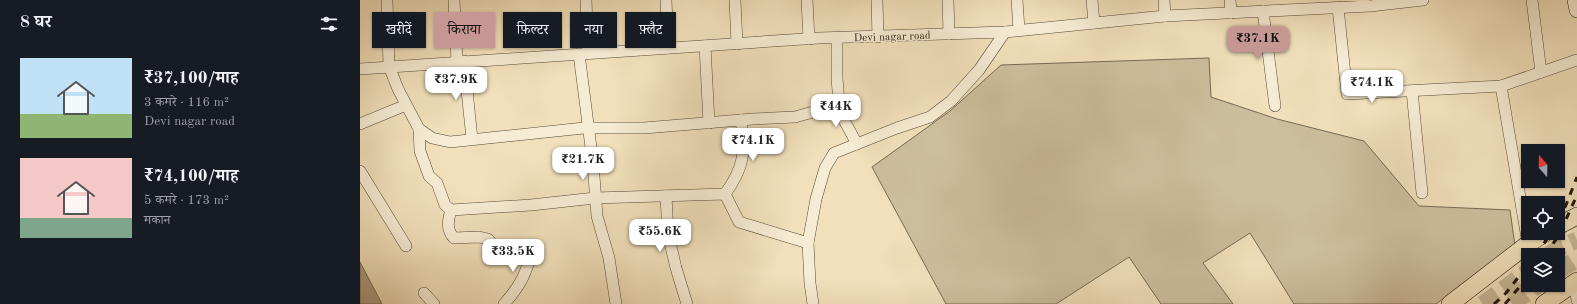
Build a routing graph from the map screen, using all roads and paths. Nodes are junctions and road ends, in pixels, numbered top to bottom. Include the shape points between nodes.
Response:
1 (387, 0) edge
2 (454, 0) edge
3 (586, 0) edge
4 (666, 0) edge
5 (735, 0) edge
6 (807, 0) edge
7 (877, 0) edge
8 (948, 0) edge
9 (1017, 0) edge
10 (1092, 0) edge
11 (1164, 0) edge
12 (1230, 0) edge
13 (1423, 0) edge
14 (1532, 0) edge
15 (1575, 0) edge
16 (1370, 3) edge
17 (1300, 5) edge
18 (1338, 7) junction
19 (1577, 10) edge
20 (1264, 11) junction
21 (666, 12) edge
22 (1231, 13) junction
23 (1165, 16) junction
24 (1094, 23) junction
25 (1019, 30) junction
26 (1005, 32) junction
27 (949, 34) junction
28 (878, 36) junction
29 (838, 38) junction
30 (809, 39) junction
31 (737, 44) junction
32 (705, 46) junction
33 (668, 48) edge
34 (676, 48) edge
35 (584, 53) junction
36 (1577, 60) edge
37 (460, 62) junction
38 (389, 66) junction
39 (360, 69) edge
40 (1541, 72) junction
41 (1501, 86) junction
42 (1412, 91) junction
43 (839, 102) junction
44 (406, 105) junction
45 (1275, 106) dead end
46 (741, 120) junction
47 (709, 122) junction
48 (360, 124) edge
49 (588, 128) junction
50 (418, 129) junction
51 (472, 139) junction
52 (857, 144) junction
53 (360, 171) edge
54 (1422, 193) dead end
55 (725, 194) junction
56 (666, 196) junction
57 (595, 198) junction
58 (451, 210) junction
59 (1577, 216) edge
60 (1565, 222) edge
61 (1534, 240) edge
62 (808, 243) junction
63 (1528, 244) junction
64 (406, 246) dead end
65 (1576, 282) edge
66 (424, 293) dead end
67 (1577, 300) edge
68 (434, 304) edge
69 (504, 304) edge
70 (616, 304) edge
71 (687, 304) edge
72 (813, 304) edge
73 (1450, 304) edge
74 (1544, 304) edge

1 - 38 street
2 - 37 street
3 - 35 street
4 - 21 street
5 - 31 street
6 - 30 street
7 - 28 street
8 - 27 street
9 - 25 street
10 - 24 street
11 - 23 street
12 - 22 street
13 - 16 street, Devi nagar road
14 - 40 street
15 - 19 main road
16 - 18 street, Devi nagar road
17 - 18 street, Devi nagar road
17 - 20 street, Devi nagar road
18 - 42 street via 1348,94
20 - 22 street, Devi nagar road
20 - 45 street
22 - 23 street, Devi nagar road
23 - 24 street, Devi nagar road
24 - 25 street, Devi nagar road
25 - 26 street, Devi nagar road
26 - 27 street, Devi nagar road
26 - 52 street via 979,70 951,101 930,117
27 - 28 street, Devi nagar road
28 - 29 street, Devi nagar road
29 - 30 street, Devi nagar road
29 - 43 street
30 - 31 street, Devi nagar road
31 - 32 street, Devi nagar road
32 - 34 street, Devi nagar road
32 - 47 street
33 - 35 street, Devi nagar road
35 - 37 street, Devi nagar road
35 - 49 street
36 - 40 street
37 - 38 street, Devi nagar road
37 - 51 street
38 - 39 street, Devi nagar road
38 - 44 street
40 - 41 street
41 - 42 street
41 - 63 street
42 - 54 street
43 - 46 street via 795,117
43 - 52 street via 844,120
44 - 48 street
44 - 50 street
46 - 47 street
46 - 55 street via 744,152 736,179
47 - 49 street via 644,128
49 - 51 street
49 - 57 street
50 - 51 street via 432,138 450,142
50 - 58 street via 420,151 429,176 437,183 445,205
52 - 62 street via 834,152 825,168
53 - 64 street
55 - 56 street
55 - 62 street via 739,222
56 - 57 street
56 - 71 street via 668,234
57 - 58 street
57 - 70 street via 596,216 609,258
58 - 69 street via 447,222 450,234 454,238 488,239 494,248 533,248 527,271 517,289
59 - 60 main road
61 - 63 main road
62 - 72 street
63 - 73 main road
65 - 67 street
65 - 74 main road
66 - 68 street

